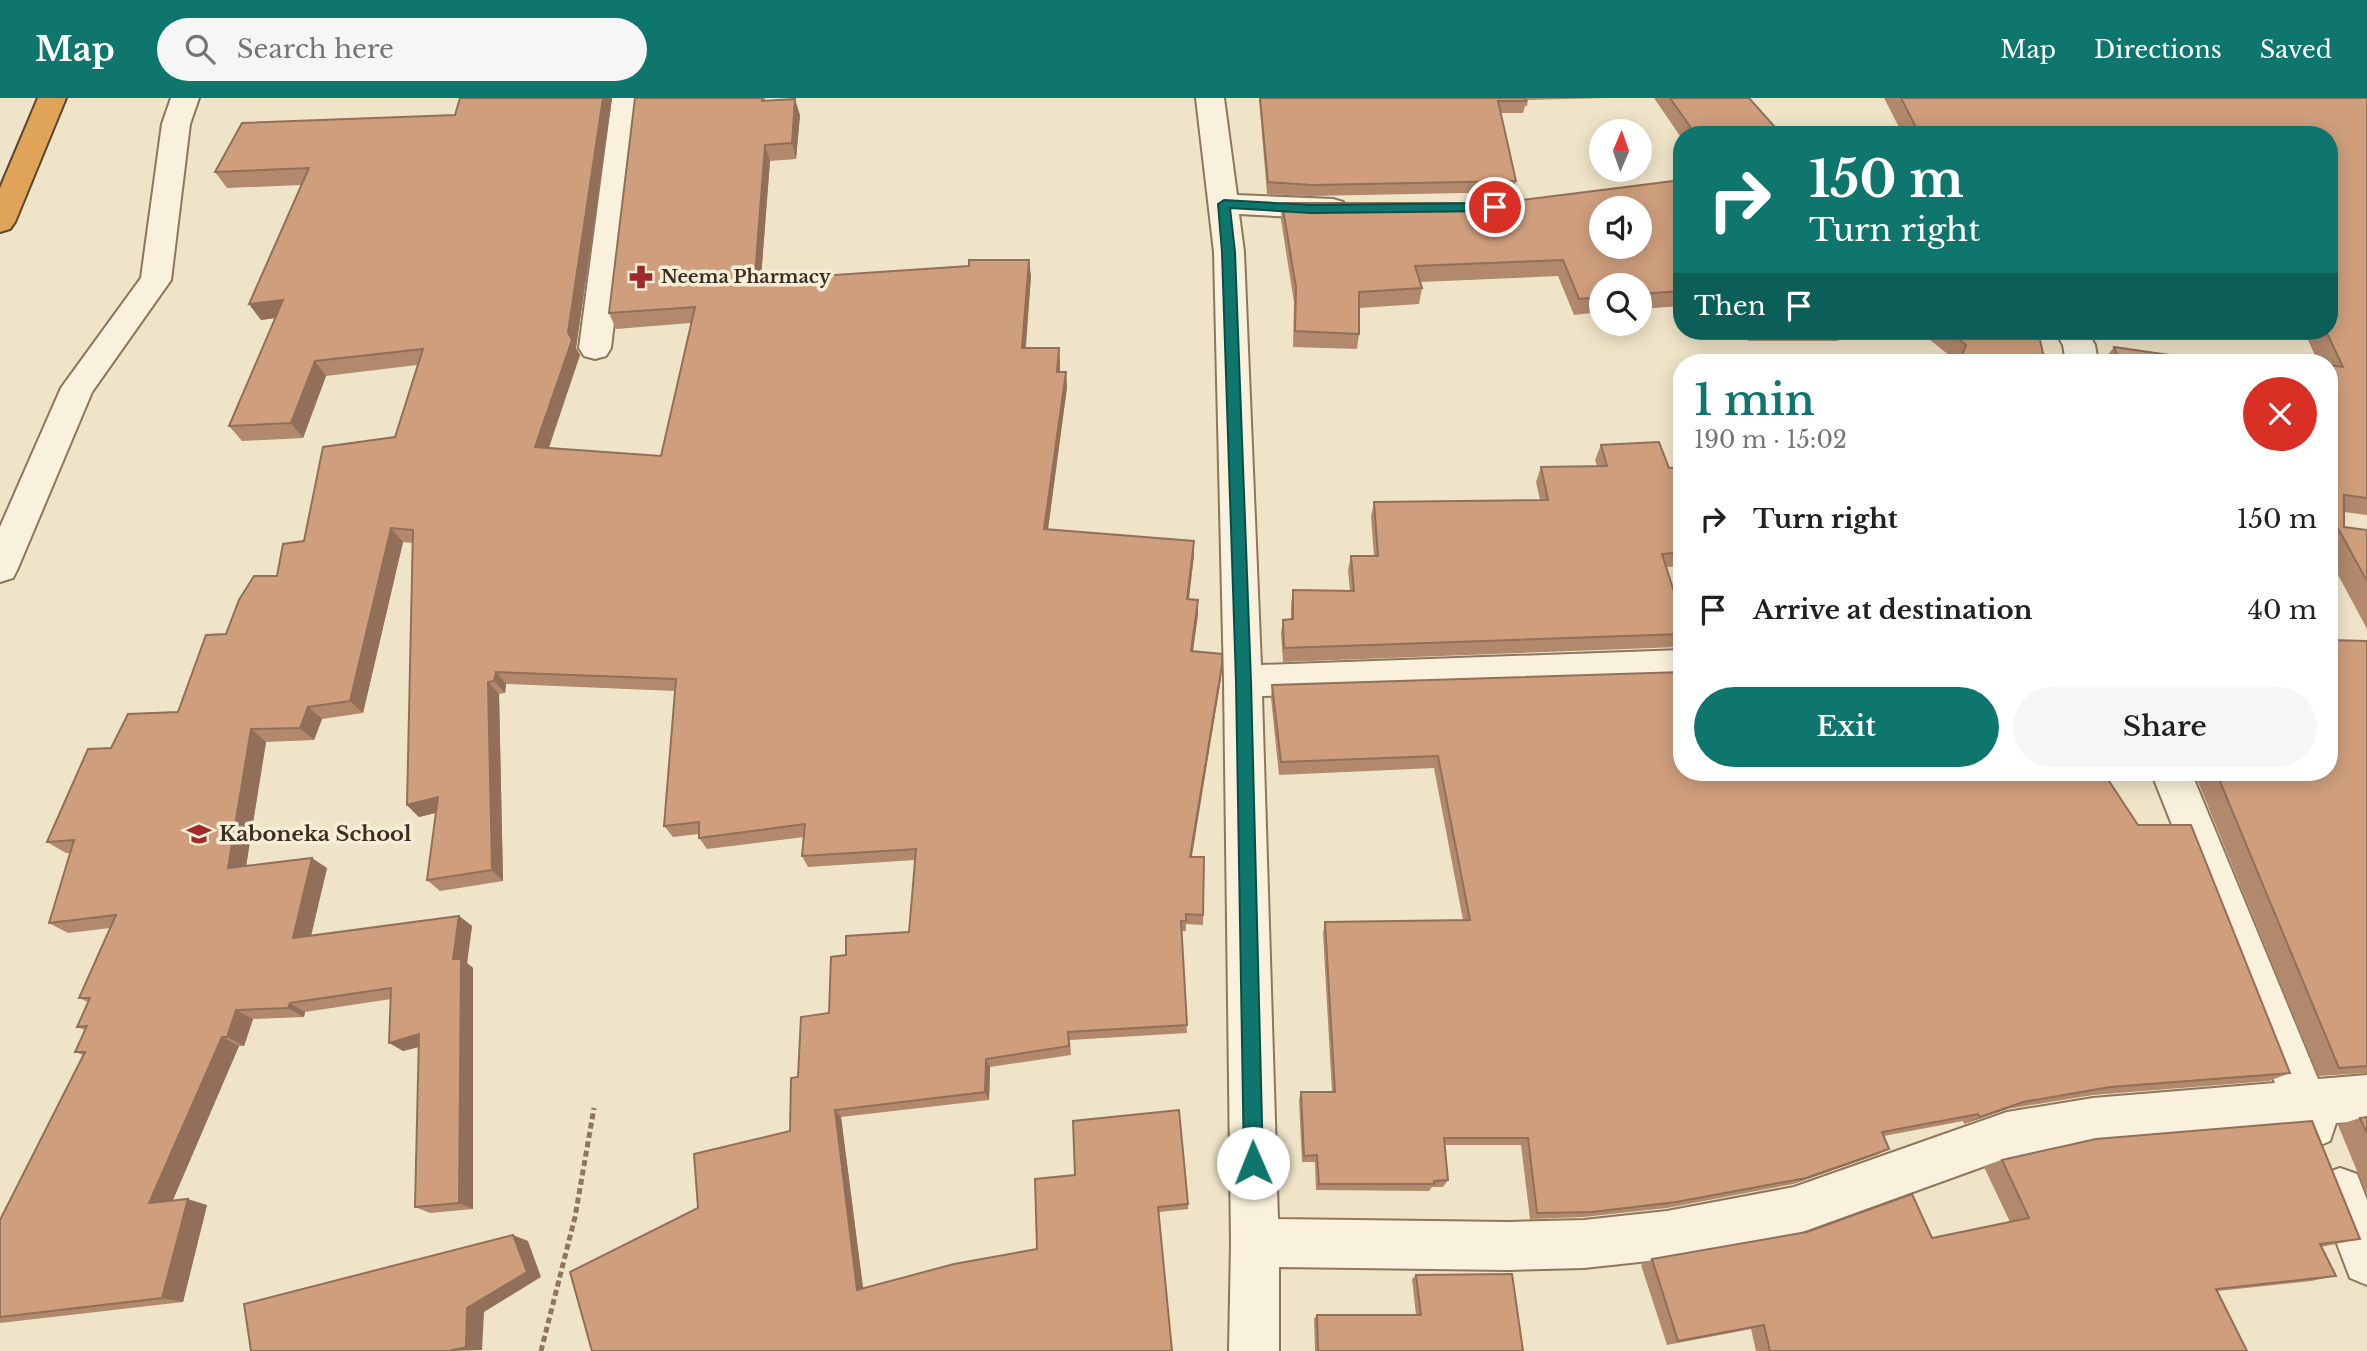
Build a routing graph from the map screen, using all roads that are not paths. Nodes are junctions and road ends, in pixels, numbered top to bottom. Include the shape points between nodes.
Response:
1 (52, 98) edge
2 (185, 98) edge
3 (626, 98) edge
4 (1210, 98) edge
5 (1224, 204) junction
6 (1364, 208) edge
7 (0, 222) edge
8 (595, 348) dead end
9 (0, 568) edge
10 (1673, 666) edge
11 (1243, 681) junction
12 (2175, 781) edge
13 (2367, 1098) edge
14 (2304, 1102) junction
15 (1255, 1243) junction
16 (2367, 1261) edge
17 (1254, 1351) edge

1 - 7 highway
2 - 9 street via 176,124 156,280 77,388
3 - 8 street
4 - 5 street
5 - 6 street
5 - 11 street
10 - 11 street
11 - 15 street
12 - 14 street
13 - 14 street
14 - 15 street via 2093,1121 2007,1135 1794,1211 1667,1235 1584,1244
14 - 16 street
15 - 17 street

